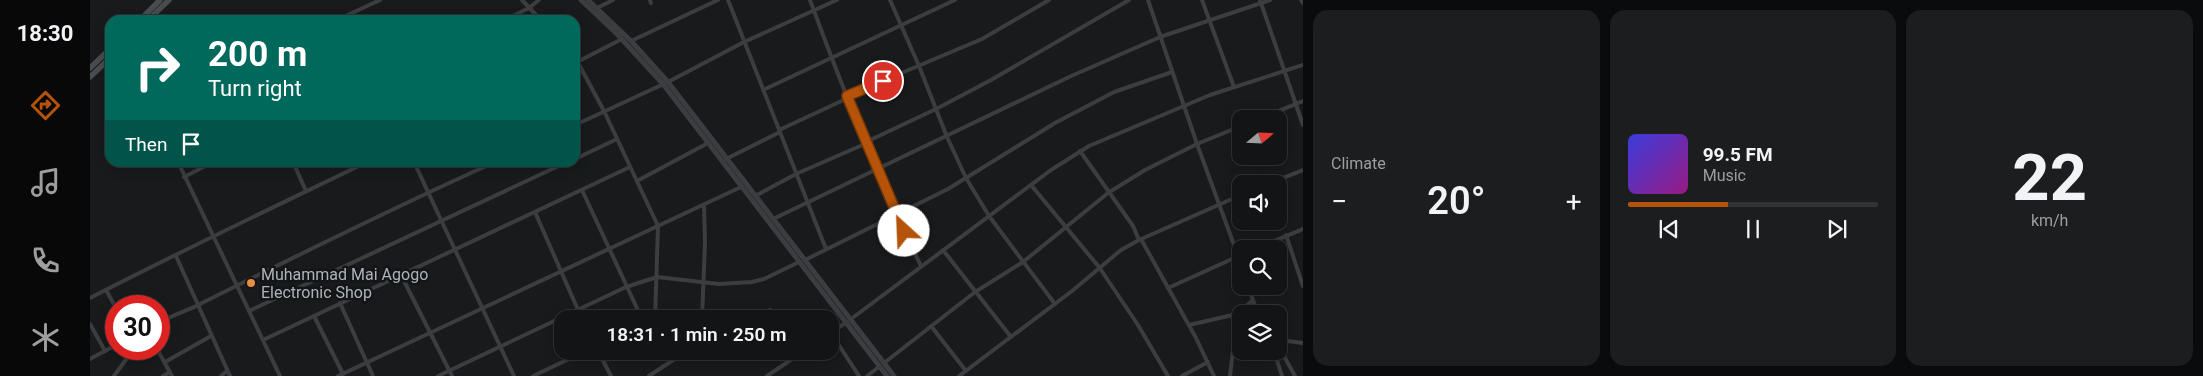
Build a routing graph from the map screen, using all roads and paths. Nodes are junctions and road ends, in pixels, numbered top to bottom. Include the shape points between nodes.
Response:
1 (160, 0) edge
2 (169, 0) edge
3 (380, 0) edge
4 (522, 0) edge
5 (539, 0) edge
6 (581, 0) edge
7 (588, 0) edge
8 (613, 0) edge
9 (718, 0) edge
10 (728, 0) edge
11 (810, 0) edge
12 (837, 0) edge
13 (890, 0) edge
14 (955, 0) edge
15 (1049, 0) edge
16 (1129, 0) edge
17 (1148, 0) edge
18 (1202, 0) edge
19 (1270, 0) edge
20 (1261, 2) edge
21 (530, 8) junction
22 (597, 8) junction
23 (814, 10) junction
24 (145, 15) edge
25 (153, 15) edge
26 (352, 15) edge
27 (515, 15) edge
28 (536, 15) edge
29 (1210, 21) junction
30 (901, 25) junction
31 (1160, 37) junction
32 (622, 39) junction
33 (631, 42) junction
34 (744, 42) junction
35 (105, 54) edge
36 (580, 58) edge
37 (832, 59) junction
38 (105, 63) edge
39 (1303, 65) edge
40 (919, 66) junction
41 (580, 67) edge
42 (90, 68) edge
43 (1172, 72) junction
44 (1284, 72) junction
45 (90, 77) edge
46 (666, 83) junction
47 (1234, 87) junction
48 (763, 90) junction
49 (848, 97) junction
50 (1303, 101) edge
51 (1296, 104) junction
52 (1184, 105) junction
53 (936, 109) junction
54 (1281, 110) edge
55 (604, 111) junction
56 (580, 123) edge
57 (1303, 125) edge
58 (1232, 130) edge
59 (779, 131) junction
60 (947, 137) junction
61 (617, 139) junction
62 (708, 142) junction
63 (866, 142) junction
64 (1197, 144) junction
65 (1080, 152) junction
66 (580, 157) edge
67 (726, 159) junction
68 (180, 167) edge
69 (203, 167) edge
70 (295, 167) edge
71 (416, 167) edge
72 (484, 167) edge
73 (557, 167) edge
74 (630, 167) junction
75 (355, 168) edge
76 (878, 170) junction
77 (1303, 170) edge
78 (796, 174) junction
79 (1287, 176) edge
80 (184, 177) junction
81 (966, 178) junction
82 (637, 181) junction
83 (1031, 185) junction
84 (741, 186) junction
85 (582, 190) junction
86 (306, 191) junction
87 (429, 192) junction
88 (1108, 193) junction
89 (755, 196) junction
90 (1232, 199) edge
91 (807, 201) junction
92 (704, 205) junction
93 (1219, 205) junction
94 (535, 212) junction
95 (895, 213) junction
96 (989, 216) junction
97 (773, 219) junction
98 (442, 221) junction
99 (658, 226) junction
100 (1066, 227) junction
101 (1303, 228) edge
102 (212, 235) junction
103 (1286, 235) junction
104 (1140, 239) junction
105 (1234, 240) edge
106 (1275, 240) edge
107 (609, 248) junction
108 (826, 248) junction
109 (455, 249) junction
110 (943, 250) junction
111 (176, 256) junction
112 (1232, 259) edge
113 (802, 261) junction
114 (1023, 262) junction
115 (921, 266) junction
116 (1099, 268) junction
117 (561, 271) junction
118 (401, 275) junction
119 (657, 277) junction
120 (702, 282) junction
121 (235, 285) junction
122 (1303, 286) edge
123 (626, 287) junction
124 (1168, 288) junction
125 (106, 290) junction
126 (975, 292) junction
127 (109, 295) edge
128 (1251, 295) edge
129 (90, 298) edge
130 (1253, 300) junction
131 (340, 303) junction
132 (1055, 304) junction
133 (199, 305) junction
134 (1247, 305) edge
135 (1255, 305) edge
136 (482, 309) junction
137 (578, 310) joint
138 (638, 310) edge
139 (655, 310) edge
140 (702, 310) edge
141 (249, 312) junction
142 (1232, 315) edge
143 (314, 316) junction
144 (170, 318) edge
145 (849, 320) junction
146 (554, 321) edge
147 (90, 324) edge
148 (1189, 325) junction
149 (931, 326) junction
150 (839, 327) edge
151 (430, 333) junction
152 (211, 336) junction
153 (1010, 337) junction
154 (263, 340) junction
155 (1287, 341) edge
156 (1303, 344) edge
157 (839, 346) edge
158 (500, 347) junction
159 (105, 351) joint
160 (1232, 358) edge
161 (90, 359) edge
162 (126, 360) edge
163 (567, 360) edge
164 (603, 360) edge
165 (671, 360) edge
166 (789, 360) edge
167 (1277, 360) edge
168 (1286, 360) edge
169 (165, 362) joint
170 (1208, 362) junction
171 (367, 363) junction
172 (882, 365) junction
173 (449, 370) junction
174 (228, 371) junction
175 (966, 371) junction
176 (171, 374) edge
177 (342, 375) edge
178 (114, 376) edge
179 (164, 376) edge
180 (221, 376) edge
181 (230, 376) edge
182 (280, 376) edge
183 (373, 376) edge
184 (438, 376) edge
185 (452, 376) edge
186 (514, 376) edge
187 (533, 376) edge
188 (611, 376) edge
189 (648, 376) edge
190 (768, 376) edge
191 (859, 376) edge
192 (867, 376) edge
193 (887, 376) edge
194 (894, 376) edge
195 (959, 376) edge
196 (1168, 376) edge
197 (1182, 376) edge
198 (1214, 376) edge
199 (1230, 376) edge
200 (1282, 376) edge
201 (1295, 376) edge

1 - 24 main road
2 - 25 main road
3 - 26 street
4 - 21 street
5 - 21 street
6 - 32 street
7 - 22 street
8 - 22 street
9 - 33 street
10 - 34 street
11 - 23 street
12 - 23 street
13 - 30 street
14 - 30 street
15 - 40 street via 982,39
16 - 53 street
17 - 31 street
18 - 29 street
19 - 20 street
20 - 29 street
20 - 44 street
21 - 27 street
21 - 28 street
22 - 33 street
23 - 34 street
23 - 37 street
29 - 31 street
29 - 47 street
30 - 37 street
30 - 40 street
31 - 43 street
31 - 60 street
32 - 36 street
32 - 46 street
33 - 46 street
34 - 46 street
34 - 48 street
35 - 42 main road
37 - 48 street
37 - 49 street
38 - 45 main road
39 - 44 street
40 - 49 street
40 - 53 street
41 - 55 street
43 - 52 street
43 - 81 street via 1114,92 1055,123
44 - 47 street
44 - 51 street
46 - 55 street
46 - 62 street
46 - 67 street
47 - 52 street
48 - 59 street
49 - 59 street
49 - 63 street
50 - 51 street
51 - 54 street
51 - 57 street
52 - 64 street
52 - 65 street
53 - 60 street
53 - 63 street
55 - 56 street
55 - 61 street
58 - 64 street
59 - 67 street
59 - 78 street
60 - 76 street
60 - 81 street
61 - 66 street
61 - 74 street
62 - 82 street
62 - 84 street
63 - 76 street
63 - 78 street
64 - 88 street
64 - 93 street
65 - 83 street
65 - 88 street
67 - 89 street
68 - 80 street
69 - 80 street
70 - 86 street
71 - 87 street
72 - 87 street
73 - 98 street
74 - 82 street
74 - 85 street
75 - 86 street
76 - 91 street
76 - 95 street
77 - 79 street
78 - 89 street
78 - 91 street
80 - 102 street
81 - 95 street
81 - 96 street
82 - 99 street
83 - 96 street
83 - 100 street
84 - 92 street
84 - 113 street
85 - 94 street
85 - 107 street
86 - 102 street
87 - 98 street
87 - 121 street
88 - 100 street
88 - 104 street
89 - 97 street
90 - 93 street
91 - 97 street
91 - 108 street
92 - 99 street
92 - 120 street
93 - 104 street
93 - 105 street
94 - 109 street
94 - 117 street
95 - 108 street
95 - 115 street
96 - 110 street
96 - 114 street
97 - 113 street
98 - 109 street
98 - 141 street
99 - 107 street
99 - 119 street
100 - 114 street
100 - 116 street
101 - 103 street
102 - 111 street
102 - 121 street
103 - 106 street
103 - 122 street
104 - 116 street
104 - 124 street
107 - 117 street
107 - 123 street
108 - 113 street
109 - 118 street
109 - 136 street
110 - 115 street
110 - 126 street
111 - 125 street
111 - 133 street
112 - 124 street
113 - 120 street via 752,282
113 - 145 street
114 - 126 street
114 - 132 street
115 - 145 street
116 - 132 street
116 - 196 street
117 - 136 street
117 - 137 street
118 - 131 street
118 - 151 street
119 - 120 street
119 - 123 street
119 - 139 street
120 - 140 street
121 - 133 street
121 - 141 street
123 - 137 street
123 - 138 street
124 - 148 street
125 - 127 street
125 - 129 street
126 - 149 street
126 - 153 street
128 - 130 street
130 - 134 street
130 - 135 street
131 - 143 street
131 - 171 street
132 - 153 street
133 - 144 street
133 - 152 street
136 - 151 street
136 - 158 street
141 - 154 street
142 - 148 street
143 - 154 street
143 - 177 street
145 - 150 street
145 - 172 street
146 - 158 street
147 - 159 street
148 - 170 street
149 - 172 street
149 - 175 street
151 - 171 street
151 - 173 street
152 - 169 street
152 - 174 street
153 - 175 street
154 - 182 street
155 - 156 street
157 - 191 street
158 - 173 street
158 - 186 street
159 - 161 street
160 - 199 street
162 - 178 street
163 - 187 street
164 - 188 street
165 - 189 street
166 - 190 street
167 - 200 street
168 - 201 street
169 - 176 street
170 - 197 street
170 - 198 street
171 - 177 street
171 - 183 street
172 - 192 street
172 - 193 street
172 - 194 street
173 - 184 street
173 - 185 street
174 - 180 street
174 - 181 street
175 - 195 street
176 - 179 street

